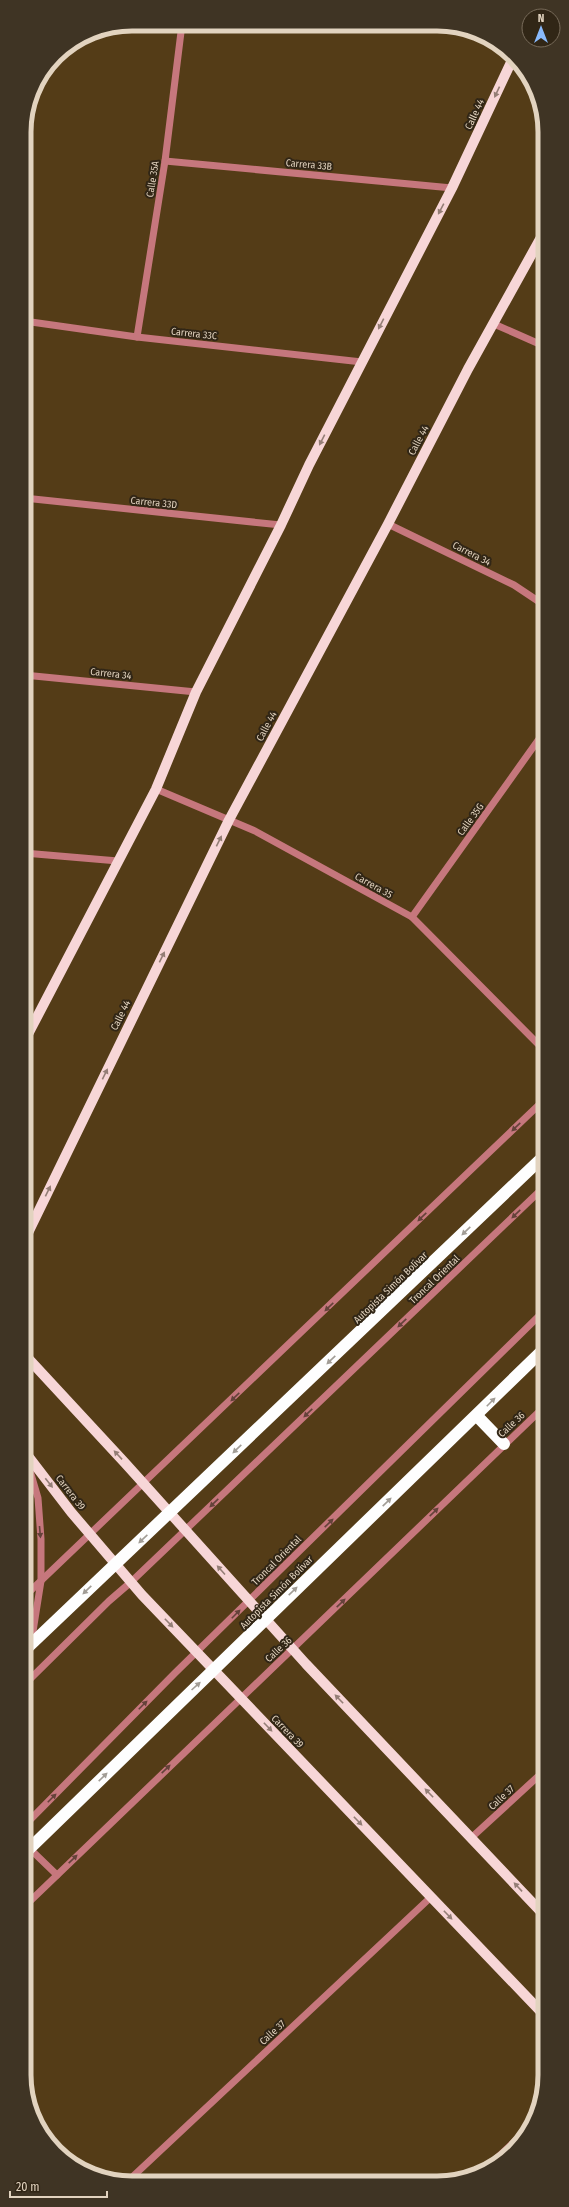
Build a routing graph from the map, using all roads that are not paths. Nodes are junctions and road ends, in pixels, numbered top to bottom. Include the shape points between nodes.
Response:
1 (181, 31) edge
2 (510, 63) edge
3 (165, 161) junction
4 (452, 188) junction
5 (538, 243) edge
6 (31, 323) edge
7 (494, 324) junction
8 (137, 337) junction
9 (538, 343) edge
10 (362, 362) junction
11 (31, 499) edge
12 (388, 524) junction
13 (281, 525) junction
14 (538, 601) edge
15 (31, 675) edge
16 (196, 692) junction
17 (538, 740) edge
18 (156, 789) junction
19 (229, 820) junction
20 (31, 854) edge
21 (118, 861) junction
22 (412, 917) junction
23 (31, 1018) edge
24 (538, 1044) edge
25 (538, 1106) edge
26 (538, 1162) edge
27 (538, 1193) edge
28 (31, 1227) edge
29 (538, 1317) edge
30 (538, 1354) edge
31 (31, 1362) edge
32 (538, 1412) edge
33 (477, 1416) junction
34 (504, 1444) junction
35 (31, 1460) edge
36 (31, 1473) edge
37 (144, 1484) junction
38 (170, 1514) junction
39 (185, 1530) junction
40 (90, 1534) junction
41 (116, 1564) junction
42 (41, 1581) junction
43 (131, 1582) junction
44 (31, 1590) edge
45 (249, 1601) junction
46 (266, 1620) junction
47 (31, 1632) edge
48 (31, 1644) edge
49 (293, 1649) junction
50 (197, 1653) junction
51 (213, 1670) junction
52 (31, 1678) edge
53 (241, 1699) junction
54 (538, 1776) edge
55 (31, 1820) edge
56 (471, 1838) junction
57 (31, 1847) edge
58 (31, 1854) edge
59 (57, 1875) junction
60 (430, 1897) junction
61 (31, 1900) edge
62 (538, 1909) edge
63 (538, 2009) edge
64 (133, 2176) edge

1 - 3 street, Calle 35A
2 -> 4 main road, Calle 44
3 - 4 street, Carrera 33B
3 - 8 street, Calle 35A
4 -> 10 main road, Calle 44
5 - 7 main road, Calle 44
6 - 8 street, Carrera 33C
7 - 9 street
7 - 12 main road, Calle 44
8 - 10 street, Carrera 33C
10 -> 13 main road, Calle 44
11 - 13 street, Carrera 33D
12 - 14 street, Carrera 34 via 514,585
12 - 19 main road, Calle 44
13 - 16 main road, Calle 44
15 - 16 street, Carrera 34
16 - 18 main road, Calle 44
17 - 22 street, Calle 35G
18 - 19 street, Carrera 35
18 - 21 main road, Calle 44
19 - 22 street, Carrera 35 via 255,831
28 -> 19 main road, Calle 44
20 - 21 street
21 - 23 main road, Calle 44
22 - 24 street, Carrera 35
25 -> 37 street
26 -> 38 highway, Autopista Simón Bolívar
27 -> 39 street, Troncal Oriental
45 -> 29 street, Troncal Oriental
33 -> 30 highway, Autopista Simón Bolívar
37 -> 31 main road
32 - 34 street, Calle 36
33 - 34 highway
46 -> 33 highway, Autopista Simón Bolívar
49 -> 34 street, Calle 36
35 -> 40 main road, Carrera 39
36 -> 42 street via 38,1498
37 - 38 main road
37 - 40 street
38 - 39 main road
38 -> 41 highway, Autopista Simón Bolívar
39 - 43 street, Troncal Oriental
45 -> 39 main road
40 - 41 main road, Carrera 39
40 - 42 street
41 - 43 main road, Carrera 39
41 -> 48 highway, Autopista Simón Bolívar
42 - 44 street
42 - 47 street
43 -> 50 main road, Carrera 39
43 - 52 street, Troncal Oriental
45 - 46 main road
50 -> 45 street, Troncal Oriental
46 - 49 main road
46 - 51 highway, Autopista Simón Bolívar
49 - 53 street, Calle 36
56 -> 49 main road
50 - 51 main road, Carrera 39
55 -> 50 street, Troncal Oriental
51 - 53 main road, Carrera 39
57 -> 51 highway, Autopista Simón Bolívar
59 -> 53 street, Calle 36
53 -> 60 main road, Carrera 39
54 - 56 street, Calle 37
62 -> 56 main road
58 - 59 street
59 - 61 street, Calle 36
60 -> 63 main road, Carrera 39
60 - 64 street, Calle 37

